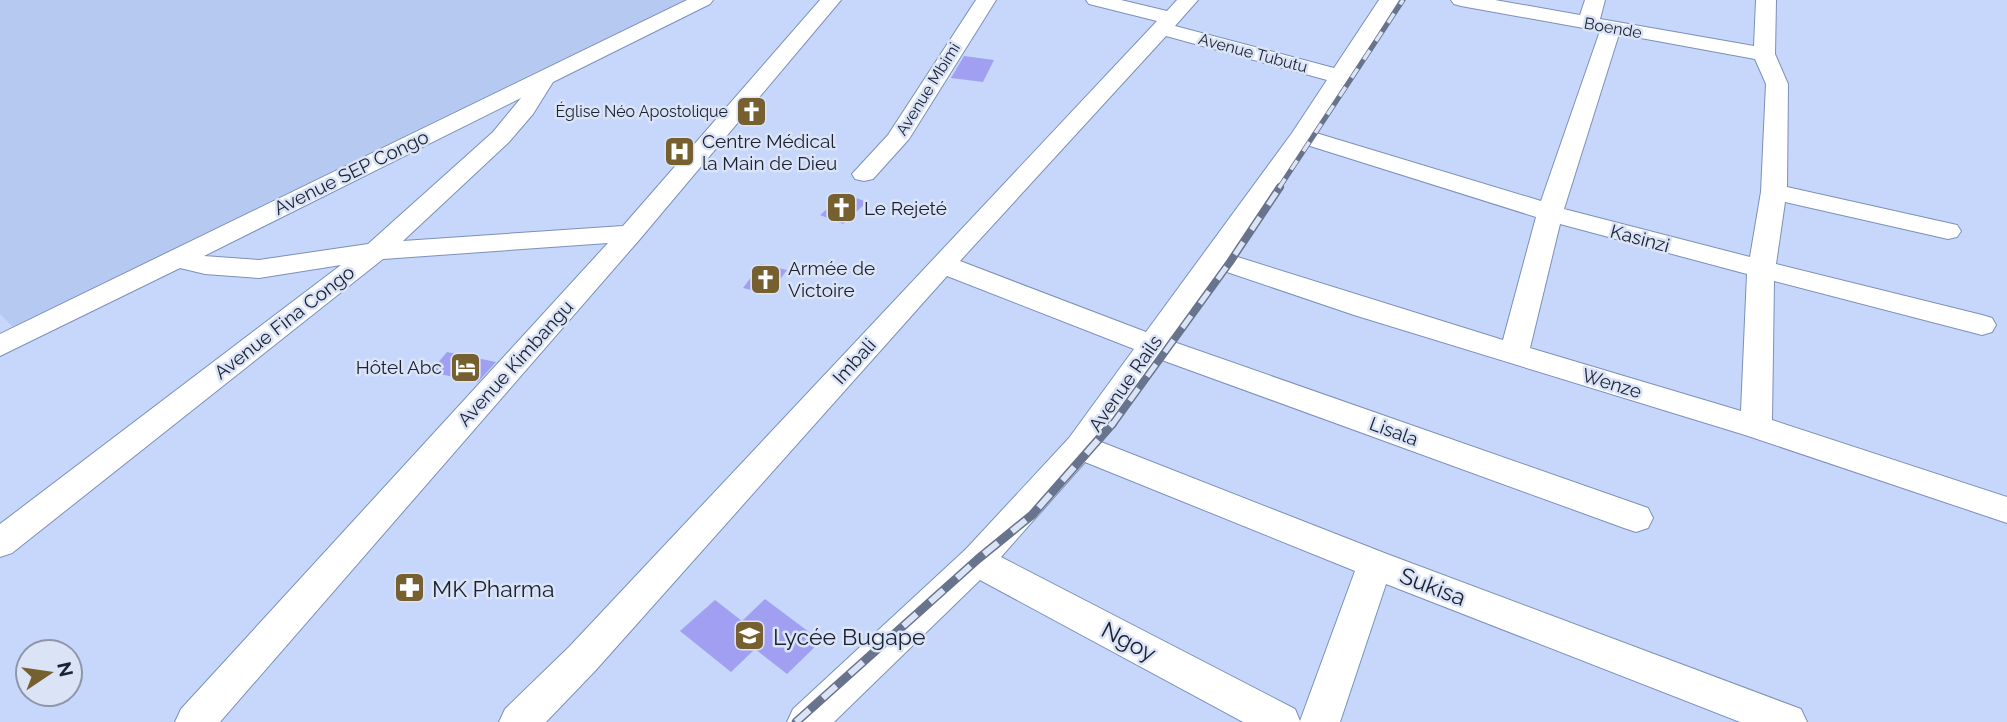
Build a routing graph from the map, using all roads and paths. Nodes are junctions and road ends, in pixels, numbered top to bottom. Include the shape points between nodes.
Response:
1 (703, 0) edge
2 (831, 0) edge
3 (986, 0) edge
4 (1096, 0) edge
5 (1389, 0) edge
6 (1461, 0) edge
7 (1595, 0) edge
8 (1766, 0) edge
9 (1175, 16) edge
10 (1599, 26) junction
11 (1765, 54) junction
12 (1341, 77) junction
13 (544, 78) junction
14 (1302, 136) junction
15 (864, 174) dead end
16 (1774, 191) junction
17 (1550, 212) junction
18 (1948, 231) dead end
19 (631, 233) junction
20 (376, 251) junction
21 (175, 258) junction
22 (1216, 259) junction
23 (942, 264) junction
24 (1760, 270) junction
25 (1982, 326) dead end
26 (1151, 345) junction
27 (0, 346) edge
28 (1514, 353) junction
29 (1756, 427) junction
30 (1080, 447) junction
31 (2007, 510) edge
32 (1636, 518) dead end
33 (0, 543) edge
34 (976, 561) junction
35 (1375, 564) junction
36 (809, 721) edge
37 (195, 722) edge
38 (519, 722) edge
39 (1281, 722) edge
40 (1320, 722) edge
41 (1787, 722) edge

1 - 13 street, Avenue SEP Congo
2 - 19 street, Avenue Kimbangu
3 - 15 street, Avenue Mbimi via 897,139
4 - 9 street, Avenue Tubutu
5 - 12 street, Avenue Rails
6 - 10 street, Boende
7 - 10 street
8 - 11 street
9 - 12 street, Avenue Tubutu
9 - 23 street, Imbali
10 - 11 street, Boende
10 - 17 street
11 - 16 street via 1777,84
12 - 14 street, Avenue Rails
13 - 20 street, Avenue Fina Congo via 501,137
13 - 21 street, Avenue SEP Congo
14 - 17 street, Kasinzi
14 - 22 street, Avenue Rails
16 - 18 street
16 - 24 street
17 - 24 street, Kasinzi
17 - 28 street
19 - 20 street
19 - 37 street, Avenue Kimbangu
20 - 21 street via 259,269
20 - 33 street, Avenue Fina Congo
21 - 27 street, Avenue SEP Congo
22 - 26 street, Avenue Rails
22 - 28 street, Wenze
23 - 26 street, Lisala
23 - 38 street, Imbali via 582,659
24 - 25 street, Kasinzi
24 - 29 street
26 - 30 street, Avenue Rails
26 - 32 street, Lisala
28 - 29 street, Wenze
29 - 31 street, Wenze
30 - 34 street, Avenue Rails
30 - 35 street, Sukisa
34 - 36 street, Avenue Rails
34 - 39 street, Ngoy
35 - 40 street
35 - 41 street, Sukisa

